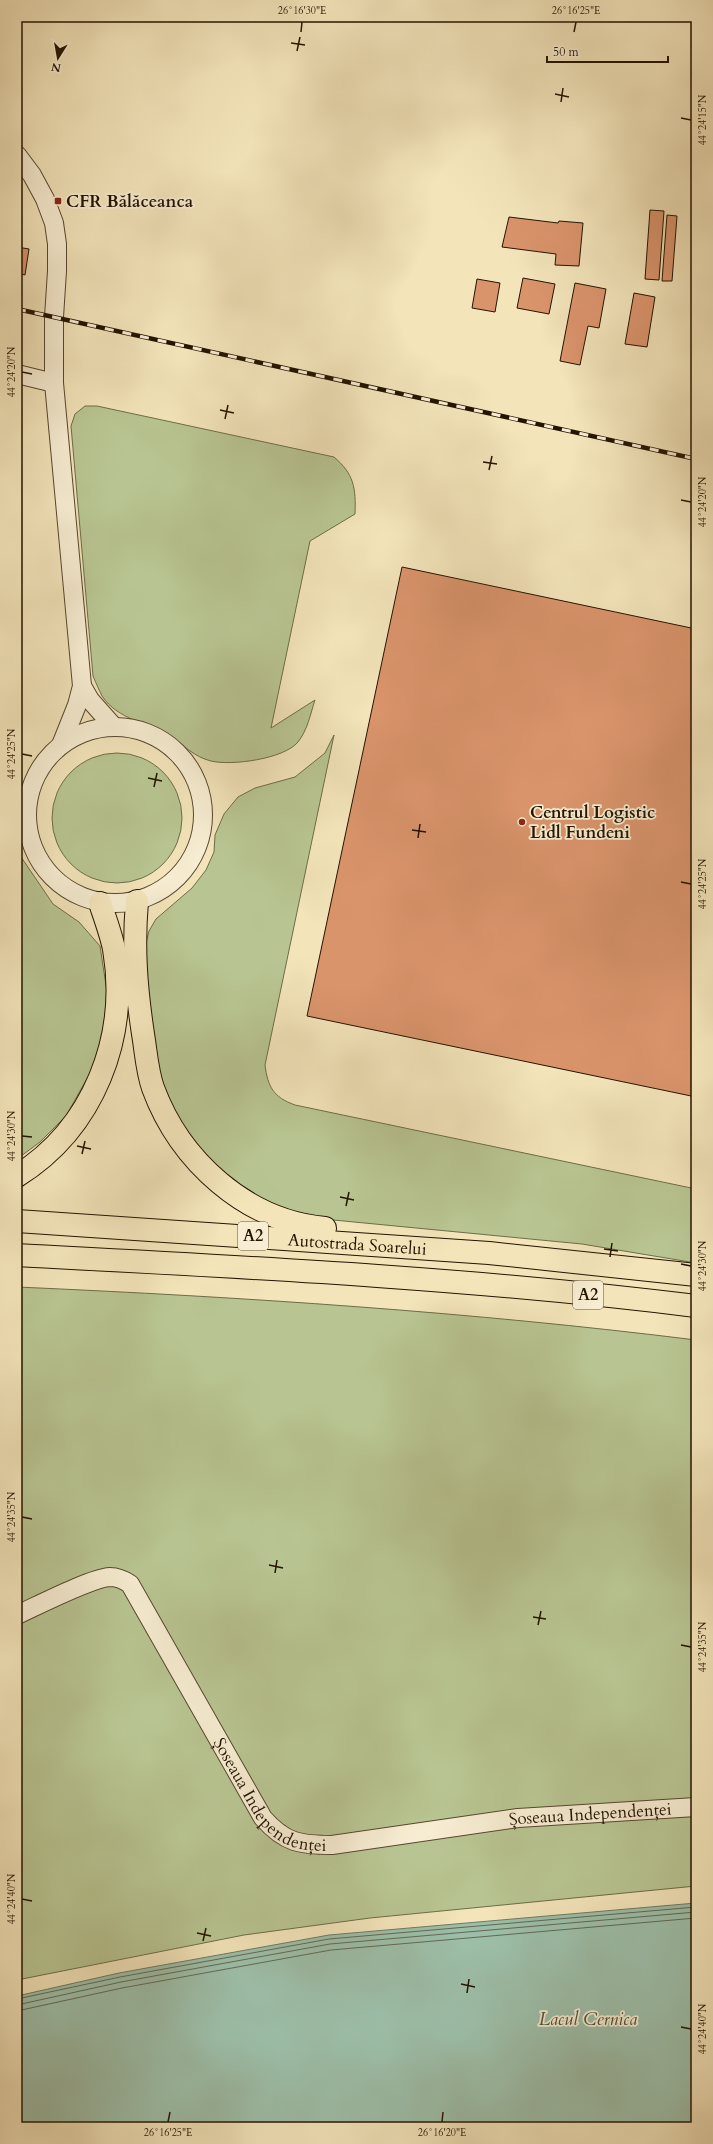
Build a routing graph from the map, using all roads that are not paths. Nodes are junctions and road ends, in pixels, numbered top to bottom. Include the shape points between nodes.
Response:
1 (17, 155) edge
2 (17, 374) edge
3 (54, 383) junction
4 (82, 686) junction
5 (114, 727) junction
6 (61, 745) junction
7 (32, 783) junction
8 (17, 794) edge
9 (23, 832) edge
10 (137, 901) junction
11 (100, 903) junction
12 (17, 1176) edge
13 (17, 1221) edge
14 (489, 1253) junction
15 (17, 1255) edge
16 (696, 1274) edge
17 (696, 1306) edge
18 (17, 1616) edge
19 (696, 1807) edge

1 - 3 street via 32,175 54,223 57,271
2 - 3 street
3 - 4 street
4 - 5 street via 90,700
4 - 6 street
5 - 6 street via 86,732
5 - 10 street via 135,729 154,736 172,748 186,763 197,782 203,804 203,826 196,852 182,874 161,891
6 - 7 street via 39,768
7 - 8 street
7 - 9 street
9 - 11 street via 43,867 59,884 78,896
10 - 11 street via 119,904
10 - 14 highway via 134,954 152,1086 161,1108 180,1140 201,1167 233,1194 268,1214 302,1226 450,1237
11 - 12 highway via 114,949 118,996 116,1020 103,1071 90,1100 70,1130
13 - 14 highway, Autostrada Soarelui / A2
14 - 16 highway, Autostrada Soarelui / A2
15 - 17 highway, Autostrada Soarelui / A2 via 479,1284
18 - 19 street, Șoseaua Independenței via 95,1581 110,1577 130,1584 263,1818 277,1833 291,1840 312,1845 332,1845 518,1818

